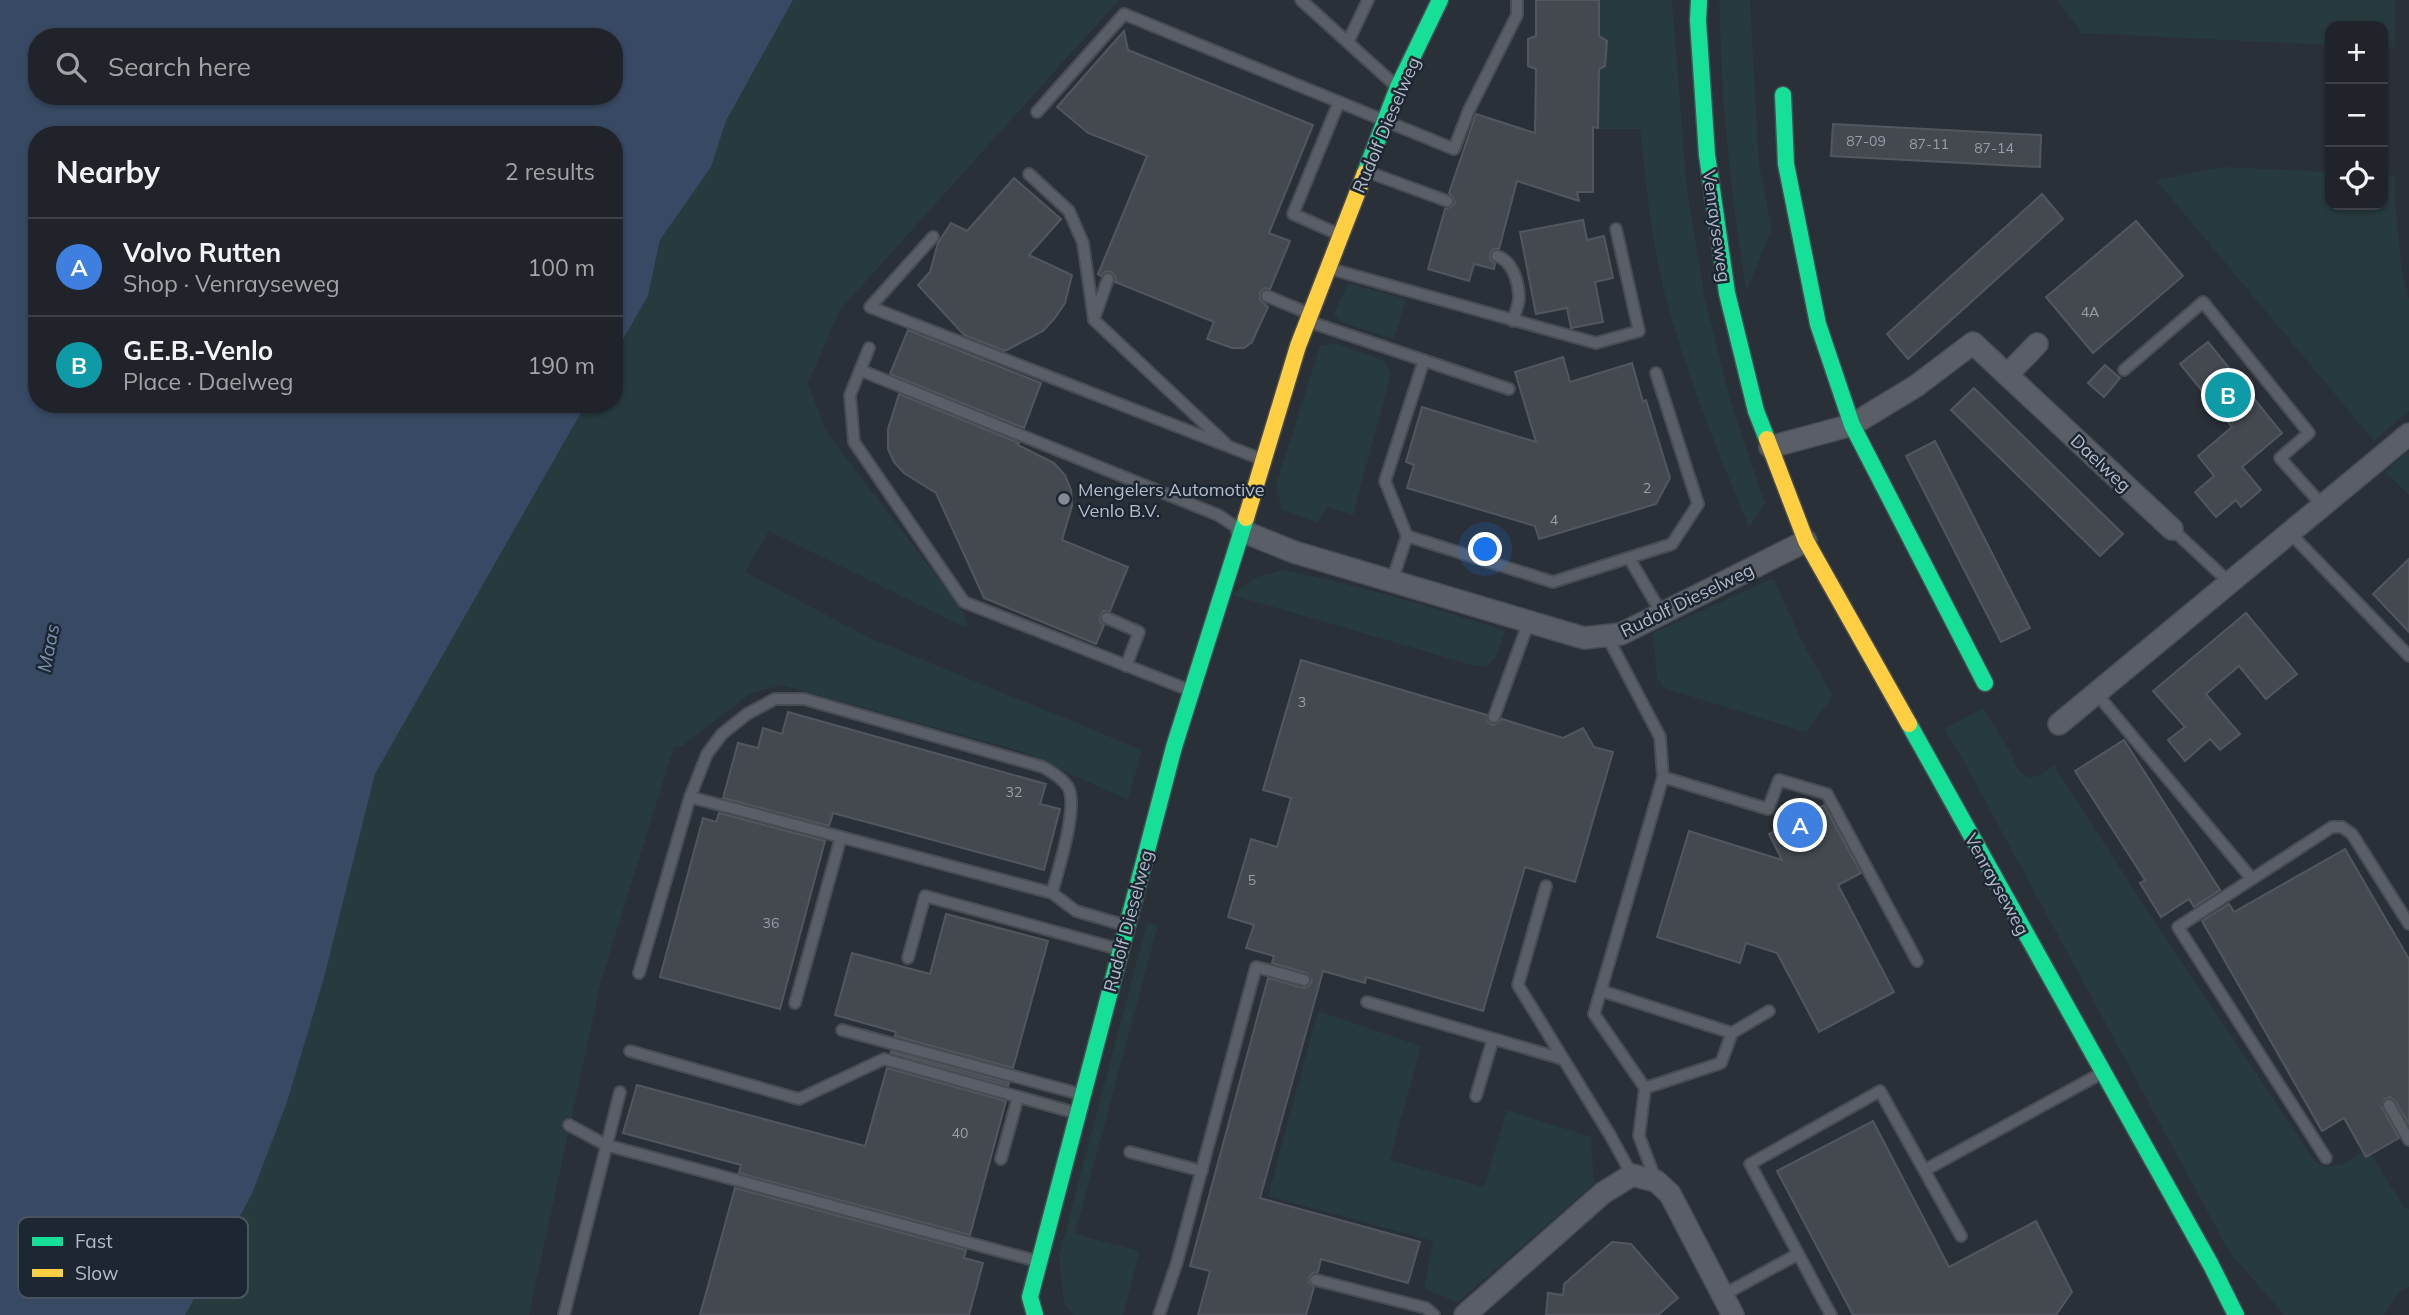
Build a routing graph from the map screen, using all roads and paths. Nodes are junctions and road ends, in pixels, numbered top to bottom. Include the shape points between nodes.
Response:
1 (1301, 0) edge
2 (1368, 0) edge
3 (1440, 0) edge
4 (1517, 0) edge
5 (1699, 0) edge
6 (1348, 42) junction
7 (1398, 87) junction
8 (1783, 95) dead end
9 (1339, 102) junction
10 (1037, 112) dead end
11 (1385, 121) junction
12 (1366, 171) junction
13 (1029, 174) dead end
14 (1447, 201) dead end
15 (1616, 229) dead end
16 (1341, 235) junction
17 (933, 237) dead end
18 (1497, 256) dead end
19 (1328, 268) junction
20 (1108, 279) dead end
21 (1267, 296) dead end
22 (1309, 318) junction
23 (1094, 320) junction
24 (1513, 321) junction
25 (2037, 344) dead end
26 (869, 348) dead end
27 (1424, 360) junction
28 (860, 370) junction
29 (2123, 370) dead end
30 (1656, 373) dead end
31 (2007, 375) junction
32 (1510, 389) dead end
33 (1852, 425) junction
34 (2409, 434) edge
35 (1229, 447) junction
36 (1770, 447) junction
37 (1264, 460) junction
38 (2323, 506) junction
39 (2172, 529) joint
40 (1242, 531) junction
41 (2290, 533) junction
42 (1407, 536) junction
43 (1806, 541) junction
44 (1629, 558) junction
45 (1392, 581) junction
46 (2230, 583) junction
47 (1662, 614) junction
48 (1107, 618) dead end
49 (1529, 621) junction
50 (1607, 636) junction
51 (2409, 656) edge
52 (1126, 666) junction
53 (1986, 683) dead end
54 (1191, 691) junction
55 (2096, 693) junction
56 (1494, 717) dead end
57 (2059, 724) dead end
58 (1662, 777) junction
59 (691, 797) junction
60 (841, 837) junction
61 (2252, 879) junction
62 (1546, 886) dead end
63 (1052, 893) junction
64 (2409, 924) edge
65 (1127, 925) junction
66 (1121, 950) junction
67 (908, 958) dead end
68 (1917, 961) dead end
69 (639, 973) dead end
70 (1304, 980) dead end
71 (1602, 991) junction
72 (1367, 1002) dead end
73 (795, 1003) dead end
74 (1769, 1012) dead end
75 (842, 1030) dead end
76 (1732, 1033) junction
77 (1493, 1039) junction
78 (630, 1051) dead end
79 (1563, 1059) junction
80 (2103, 1073) junction
81 (1645, 1088) junction
82 (620, 1091) dead end
83 (1083, 1095) junction
84 (1476, 1096) dead end
85 (1018, 1097) junction
86 (2389, 1105) dead end
87 (1078, 1114) junction
88 (569, 1125) dead end
89 (2409, 1140) edge
90 (606, 1144) junction
91 (1130, 1152) dead end
92 (2326, 1158) dead end
93 (1001, 1159) dead end
94 (1925, 1170) junction
95 (1202, 1171) junction
96 (1632, 1175) junction
97 (1656, 1181) junction
98 (1961, 1236) dead end
99 (1798, 1254) junction
100 (1040, 1262) junction
101 (1316, 1280) dead end
102 (1723, 1295) junction
103 (564, 1315) edge
104 (1035, 1315) edge
105 (1159, 1315) edge
106 (1434, 1315) edge
107 (1465, 1315) edge
108 (1733, 1315) edge
109 (1831, 1315) edge
110 (2236, 1315) edge

1 - 6 lane
2 - 6 lane
3 - 7 street, Rudolf Dieselweg
4 - 11 lane via 1517,15 1454,149
5 - 36 street, Venrayseweg via 1707,155 1727,293 1756,411
6 - 7 lane
7 - 11 street, Rudolf Dieselweg
8 - 33 street via 1786,164 1818,324
9 - 10 lane via 1124,14
9 - 11 lane
9 - 16 lane via 1293,215
11 - 12 street, Rudolf Dieselweg
12 - 14 lane
12 - 16 street, Rudolf Dieselweg
13 - 23 lane via 1069,211 1083,243
15 - 24 lane via 1639,331 1596,344
16 - 19 street, Rudolf Dieselweg
17 - 35 lane via 870,307
18 - 24 lane via 1512,265 1519,298
19 - 22 street, Rudolf Dieselweg
19 - 24 lane
20 - 23 lane
21 - 22 lane
22 - 27 lane
22 - 37 street, Rudolf Dieselweg
23 - 35 lane
25 - 31 street
26 - 28 lane
27 - 32 lane
27 - 42 lane via 1385,481
28 - 40 lane via 1218,515
28 - 52 lane via 850,396 854,442 964,602
29 - 38 lane via 2203,302 2309,433 2280,458
30 - 44 lane via 1698,504 1672,544
31 - 33 street, Daelweg via 1973,343 1916,386
31 - 39 street, Daelweg
33 - 36 street
33 - 53 street
34 - 38 street
35 - 37 lane
36 - 43 street, Venrayseweg
37 - 40 street, Rudolf Dieselweg
38 - 41 street
39 - 46 lane, Daelweg
40 - 45 street, Rudolf Dieselweg
40 - 54 street, Rudolf Dieselweg
41 - 46 street
41 - 51 lane
42 - 44 lane via 1553,582
42 - 45 lane
43 - 47 street, Rudolf Dieselweg
43 - 80 street, Venrayseweg
44 - 47 lane
45 - 49 street, Rudolf Dieselweg
46 - 55 street
47 - 50 street, Rudolf Dieselweg
48 - 52 lane via 1139,632
49 - 50 street, Rudolf Dieselweg via 1584,638
49 - 56 lane
50 - 58 lane via 1660,737
52 - 54 lane
54 - 65 street, Rudolf Dieselweg
55 - 57 street
55 - 61 lane
58 - 68 lane via 1768,808 1779,780 1828,794
58 - 71 lane
59 - 60 lane
59 - 63 lane via 707,754 722,734 747,713 775,699 804,699 1055,773 1069,788 1073,807
59 - 69 lane
60 - 63 lane
60 - 73 lane
61 - 64 lane via 2332,827 2342,827 2352,834
61 - 92 lane via 2178,927
62 - 79 lane via 1518,985
63 - 65 lane via 1076,911
65 - 66 street, Rudolf Dieselweg
66 - 67 lane via 925,896
66 - 83 street, Rudolf Dieselweg
70 - 95 lane via 1256,967
71 - 76 lane
71 - 81 lane via 1594,1014
72 - 77 lane
74 - 76 lane
75 - 83 lane
76 - 81 lane via 1721,1063
77 - 79 lane
77 - 84 lane
78 - 85 lane via 799,1099 884,1059
79 - 96 lane
80 - 94 lane
80 - 110 street, Venrayseweg
81 - 97 lane via 1639,1136
82 - 90 lane
83 - 87 street, Rudolf Dieselweg
85 - 87 lane
85 - 93 lane
86 - 89 lane
87 - 100 street, Rudolf Dieselweg
88 - 90 lane
90 - 100 lane
90 - 103 lane
91 - 95 lane
94 - 98 lane
94 - 99 lane via 1880,1091 1749,1164
95 - 105 lane
96 - 97 street
96 - 107 street via 1604,1193
97 - 102 street via 1670,1194
99 - 102 lane
99 - 109 lane
100 - 104 street, Rudolf Dieselweg via 1030,1297
101 - 106 lane via 1426,1308
102 - 108 street

